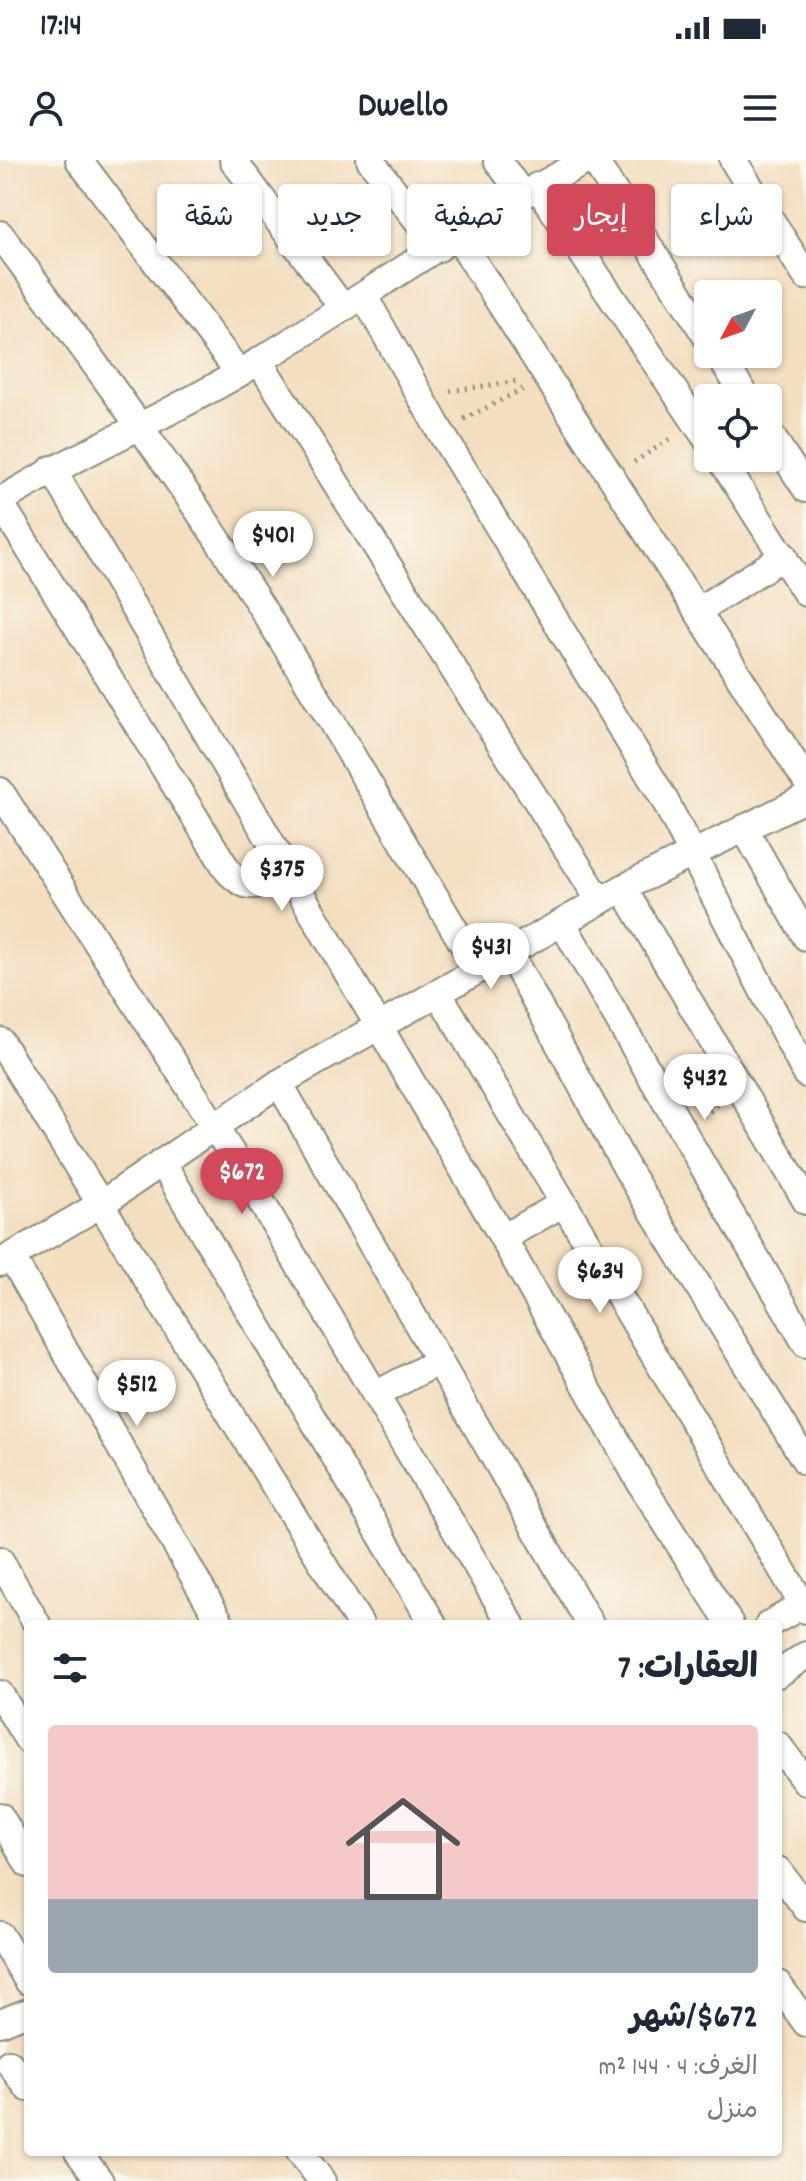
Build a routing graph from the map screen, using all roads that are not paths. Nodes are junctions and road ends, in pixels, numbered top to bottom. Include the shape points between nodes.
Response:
1 (79, 160) edge
2 (233, 160) edge
3 (370, 160) edge
4 (497, 160) edge
5 (588, 160) edge
6 (594, 160) edge
7 (733, 160) edge
8 (523, 184) edge
9 (531, 189) edge
10 (531, 193) edge
11 (407, 199) edge
12 (0, 234) edge
13 (426, 256) edge
14 (458, 256) edge
15 (806, 276) edge
16 (353, 302) junction
17 (694, 317) edge
18 (249, 367) junction
19 (694, 421) edge
20 (142, 427) junction
21 (782, 452) edge
22 (52, 469) junction
23 (729, 472) edge
24 (806, 489) edge
25 (0, 501) edge
26 (784, 556) junction
27 (806, 593) edge
28 (699, 610) junction
29 (806, 781) edge
30 (0, 791) edge
31 (806, 798) edge
32 (744, 828) junction
33 (690, 855) junction
34 (285, 871) junction
35 (623, 888) junction
36 (600, 901) junction
37 (563, 924) junction
38 (806, 937) edge
39 (510, 954) junction
40 (478, 969) junction
41 (439, 994) junction
42 (381, 1028) junction
43 (0, 1041) edge
44 (806, 1074) edge
45 (279, 1083) junction
46 (214, 1126) junction
47 (162, 1162) junction
48 (806, 1201) edge
49 (101, 1204) junction
50 (562, 1204) junction
51 (503, 1238) junction
52 (6, 1259) edge
53 (806, 1344) edge
54 (439, 1361) junction
55 (377, 1394) junction
56 (806, 1462) edge
57 (0, 1560) edge
58 (804, 1608) edge
59 (35, 1620) edge
60 (219, 1620) edge
61 (358, 1620) edge
62 (431, 1620) edge
63 (509, 1620) edge
64 (588, 1620) edge
65 (727, 1620) edge
66 (778, 1620) edge
67 (806, 1655) edge
68 (782, 1671) edge
69 (0, 1694) edge
70 (24, 1733) edge
71 (782, 1750) edge
72 (806, 1782) edge
73 (0, 1816) edge
74 (24, 1857) edge
75 (782, 1875) edge
76 (806, 1908) edge
77 (0, 1935) edge
78 (24, 1974) edge
79 (782, 1990) edge
80 (24, 2014) edge
81 (0, 2023) edge
82 (806, 2023) edge
83 (12, 2062) edge
84 (24, 2082) edge
85 (81, 2156) edge
86 (303, 2156) edge
87 (100, 2181) edge
88 (322, 2181) edge

1 - 18 street
2 - 16 street
3 - 11 street
4 - 8 street
5 - 9 street
6 - 17 street
7 - 15 street
10 - 19 street
12 - 20 street
13 - 16 street
14 - 28 street via 547,377
16 - 18 street
16 - 33 street via 421,396 663,797
18 - 20 street
18 - 36 street
20 - 22 street
20 - 40 street via 301,671
21 - 24 street
22 - 25 street
22 - 34 street
23 - 26 street
25 - 34 street via 228,871 249,886
26 - 27 street
26 - 28 street
28 - 29 street
30 - 46 street
31 - 32 street
32 - 33 street
32 - 38 street
33 - 35 street
33 - 44 street
34 - 42 street
35 - 36 street
35 - 48 street
36 - 37 street
37 - 39 street
37 - 53 street
39 - 40 street
39 - 56 street via 628,1171
40 - 41 street
41 - 42 street
41 - 50 street
42 - 45 street
42 - 51 street
43 - 49 street
45 - 46 street
45 - 54 street
46 - 47 street
46 - 55 street
47 - 49 street
47 - 62 street
49 - 52 street
49 - 61 street
50 - 51 street
50 - 58 street
51 - 65 street via 641,1484
52 - 60 street
54 - 55 street
54 - 64 street
55 - 63 street
57 - 59 street
58 - 66 street
67 - 68 street
69 - 70 street
71 - 72 street
73 - 74 street
75 - 76 street
77 - 78 street
79 - 82 street
80 - 81 street
83 - 84 street
85 - 87 street
86 - 88 street

